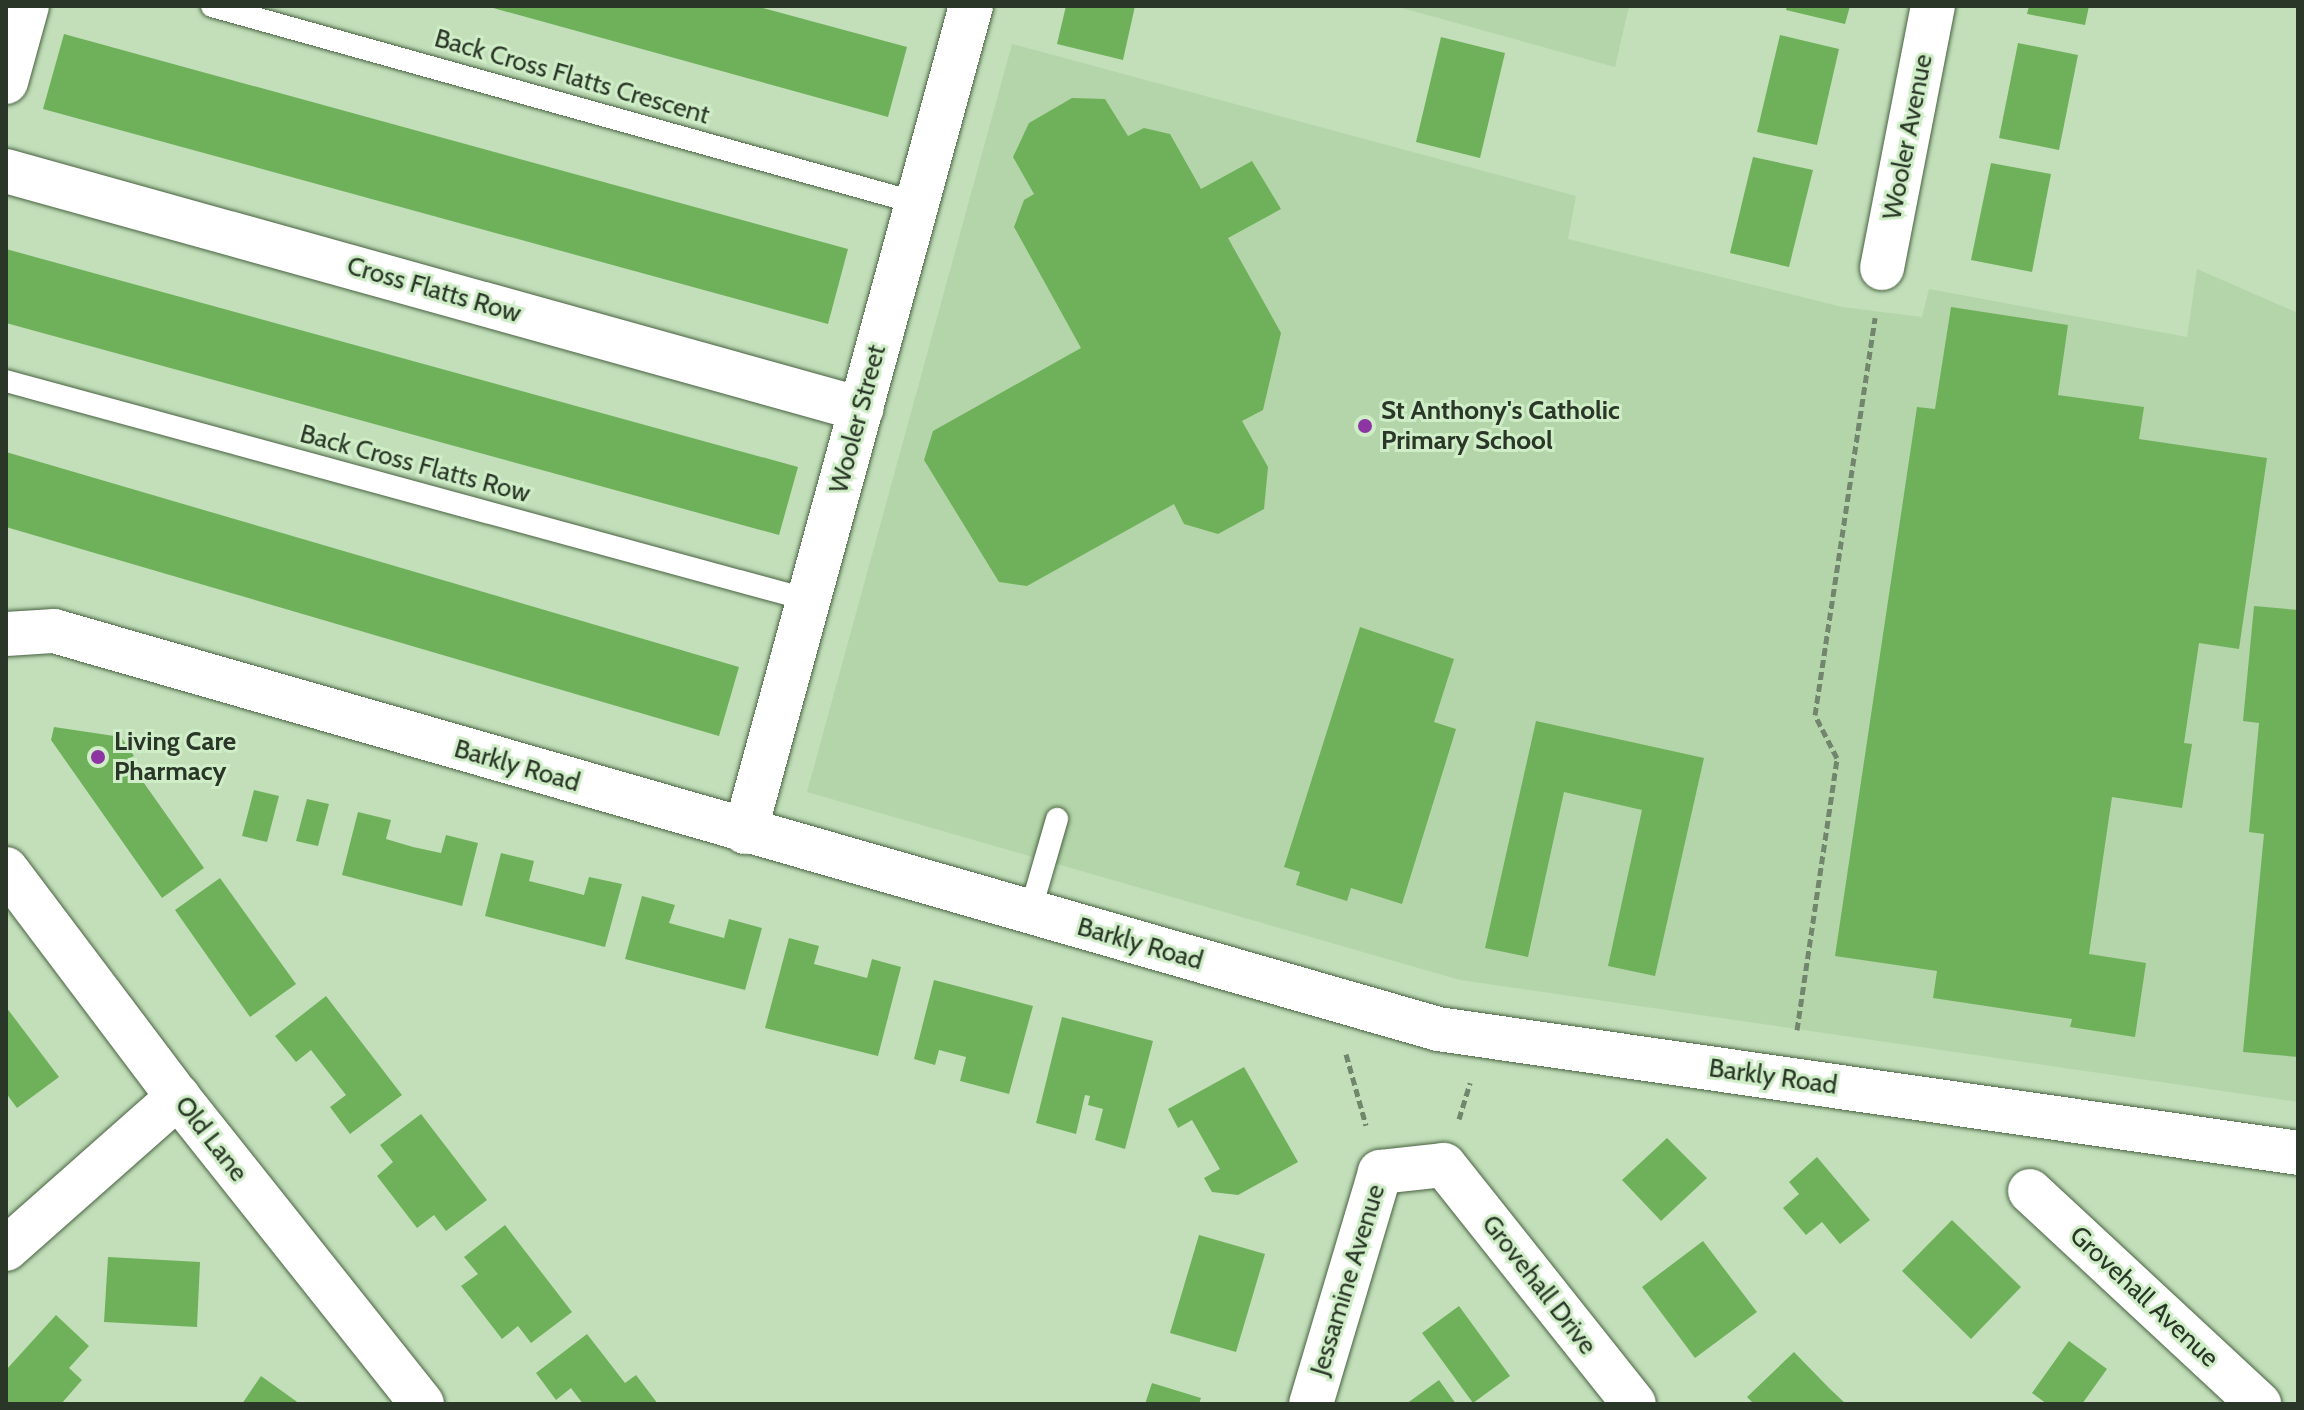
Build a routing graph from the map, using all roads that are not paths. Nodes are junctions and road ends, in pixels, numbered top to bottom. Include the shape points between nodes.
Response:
1 (27, 6) edge
2 (212, 6) edge
3 (971, 6) edge
4 (1933, 6) edge
5 (6, 82) edge
6 (6, 171) edge
7 (917, 203) junction
8 (1882, 268) road end
9 (6, 381) edge
10 (861, 409) junction
11 (809, 600) junction
12 (6, 634) edge
13 (1057, 819) dead end
14 (745, 832) junction
15 (6, 869) edge
16 (1030, 912) junction
17 (178, 1097) junction
18 (2298, 1153) edge
19 (1444, 1165) joint
20 (2030, 1191) dead end
21 (6, 1249) edge
22 (422, 1404) edge
23 (1311, 1404) edge
24 (1634, 1404) edge
25 (2259, 1404) edge

1 - 5 street
2 - 7 lane, Back Cross Flatts Crescent
3 - 7 street, Wooler Street
4 - 8 street, Wooler Avenue
6 - 10 street, Cross Flatts Row
7 - 10 street, Wooler Street
9 - 11 lane, Back Cross Flatts Row
10 - 11 street, Wooler Street
11 - 14 street, Wooler Street
12 - 14 street, Barkly Road via 54,631
13 - 16 lane
14 - 16 street, Barkly Road
15 - 17 street, Old Lane
16 - 18 street, Barkly Road via 1438,1029
17 - 21 street
17 - 22 street, Old Lane
19 - 23 street, Jessamine Avenue via 1380,1172
19 - 24 street, Grovehall Drive
20 - 25 street, Grovehall Avenue

